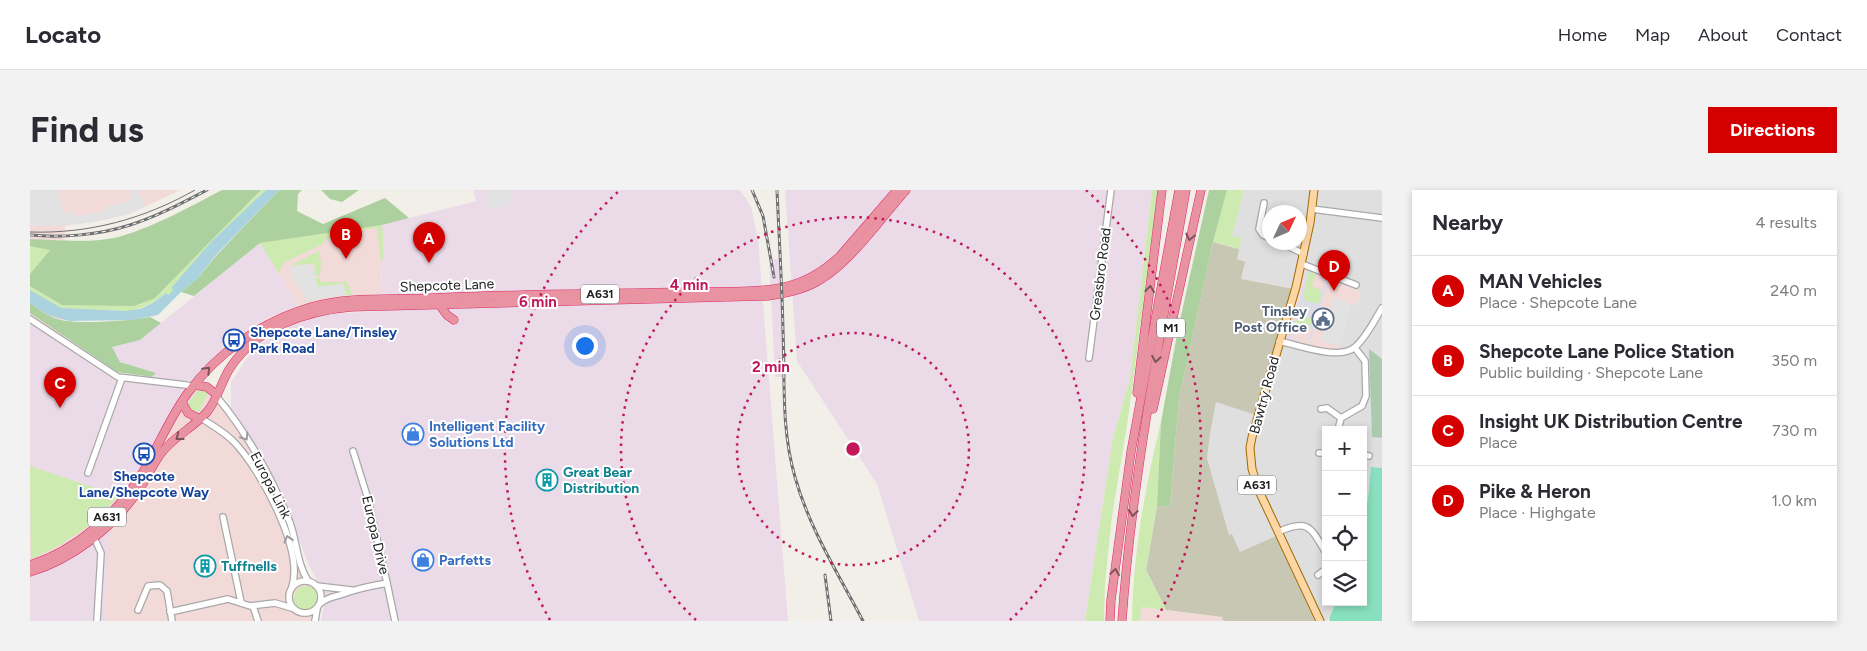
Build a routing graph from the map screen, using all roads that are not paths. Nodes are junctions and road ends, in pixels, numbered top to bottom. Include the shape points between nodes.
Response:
1 (897, 190) edge
2 (906, 190) edge
3 (1111, 190) edge
4 (1162, 190) edge
5 (1179, 190) edge
6 (1186, 190) edge
7 (1201, 190) edge
8 (1314, 190) edge
9 (1312, 209) junction
10 (1262, 214) edge
11 (1382, 218) edge
12 (1262, 234) edge
13 (1296, 250) edge
14 (1304, 254) junction
15 (1302, 264) junction
16 (1356, 285) dead end
17 (454, 300) junction
18 (440, 304) junction
19 (1382, 308) edge
20 (30, 319) edge
21 (454, 320) dead end
22 (263, 331) junction
23 (1279, 341) junction
24 (1355, 348) junction
25 (222, 356) junction
26 (1090, 358) dead end
27 (227, 372) junction
28 (122, 378) junction
29 (175, 384) junction
30 (194, 386) junction
31 (217, 396) junction
32 (183, 401) junction
33 (1320, 409) dead end
34 (201, 418) junction
35 (1341, 418) junction
36 (1339, 426) edge
37 (1132, 442) junction
38 (353, 451) dead end
39 (1140, 465) junction
40 (147, 470) junction
41 (88, 473) dead end
42 (112, 517) junction
43 (223, 517) dead end
44 (1278, 532) junction
45 (93, 534) junction
46 (1322, 547) edge
47 (30, 565) edge
48 (30, 572) edge
49 (1322, 572) edge
50 (1318, 575) dead end
51 (308, 581) junction
52 (388, 583) junction
53 (317, 586) junction
54 (291, 590) junction
55 (351, 590) junction
56 (241, 602) junction
57 (275, 603) junction
58 (253, 606) junction
59 (319, 606) junction
60 (292, 608) junction
61 (138, 610) dead end
62 (170, 612) junction
63 (299, 612) junction
64 (305, 620) edge
65 (97, 621) edge
66 (172, 621) edge
67 (258, 621) edge
68 (315, 621) edge
69 (395, 621) edge
70 (1110, 621) edge
71 (1122, 621) edge
72 (1320, 621) edge

1 - 17 highway, Shepcote Lane / A631 via 832,264 811,278 785,287
2 - 17 highway, Shepcote Lane / A631 via 837,268 789,293 768,296
3 - 26 street, Greasbro Road
37 -> 4 highway
5 - 37 highway, M1
6 -> 39 highway, M1
7 -> 39 highway, M1
8 - 9 main road, Bawtry Road / A631
9 - 11 street
9 - 14 main road, Bawtry Road / A631
10 - 12 street via 1259,230
13 - 14 street
14 - 15 main road, Bawtry Road / A631
15 - 16 street
15 - 23 main road, Bawtry Road / A631
17 - 18 highway, Shepcote Lane / A631
17 - 22 highway, Shepcote Lane / A631 via 350,301 321,305 295,312
18 - 21 highway
18 - 22 highway, Shepcote Lane / A631 via 336,308
19 - 24 street
20 - 28 street via 107,372
22 - 25 highway, Shepcote Lane / A631
22 - 27 highway, Shepcote Lane / A631
23 - 24 street via 1337,353
23 - 44 main road, Bawtry Road / A631 via 1250,448 1255,480
24 - 35 street via 1364,361 1366,396 1362,406
25 - 27 highway
30 -> 25 highway, Shepcote Lane / A631
27 - 31 highway, Shepcote Lane / A631
28 - 29 street
28 - 41 street
29 - 30 street
29 - 32 street via 181,390
30 - 31 highway via 207,387
30 - 32 highway, Shepcote Lane
31 - 34 highway, Shepcote Lane
31 -> 51 street, Europa Link via 273,486 294,533 302,570
32 - 34 highway via 188,413
32 - 40 highway, Shepcote Lane / A631
33 - 35 street via 1327,408
34 -> 40 highway, Shepcote Lane / A631 via 168,446
54 -> 34 street, Europa Link via 294,577 292,553 269,493 234,442
35 - 36 street
70 -> 37 highway, M1
38 - 52 street, Europa Drive
39 -> 71 highway, M1
40 - 42 highway, Shepcote Lane / A631
40 - 42 highway, Shepcote Lane / A631 via 135,496
42 - 45 highway, Shepcote Lane / A631
43 - 56 street
44 - 46 street via 1297,524 1307,527
44 - 72 main road, Bawtry Road / A631
45 - 47 highway, Shepcote Lane / A631
45 - 48 highway, Shepcote Lane / A631 via 64,557
45 - 65 street via 101,553
49 - 50 street
51 - 53 street
51 - 54 street via 299,582
52 - 55 street, Europa Drive
52 - 69 street
53 - 55 street, Europa Drive
53 - 59 street via 321,594
54 - 57 street
54 - 60 street via 289,600
55 - 59 street, Europa Drive via 328,598
56 - 58 street
56 - 62 street via 228,599
57 - 58 street
57 - 60 street
58 - 67 street
59 - 63 street via 309,614
59 - 68 street
60 - 63 street
61 - 62 street via 145,590 154,584 167,591
62 - 66 street
63 - 64 street

